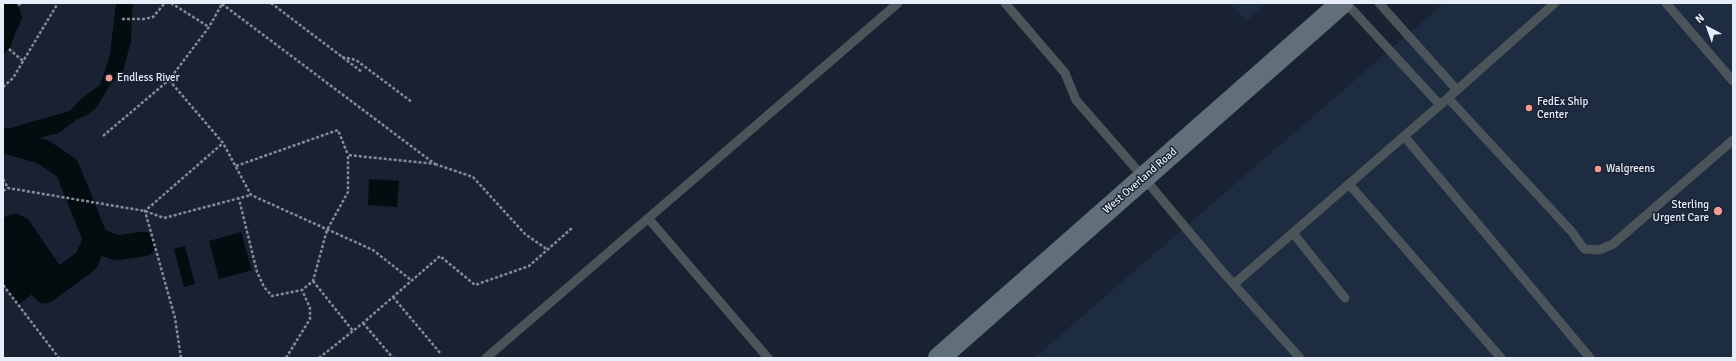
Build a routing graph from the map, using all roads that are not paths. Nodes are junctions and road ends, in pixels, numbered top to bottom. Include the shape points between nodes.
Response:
1 (898, 3) edge
2 (1004, 3) edge
3 (1342, 3) edge
4 (1346, 3) edge
5 (1379, 3) edge
6 (1555, 3) edge
7 (1666, 3) edge
8 (1733, 81) edge
9 (1457, 90) junction
10 (1448, 98) junction
11 (1440, 105) junction
12 (1404, 136) junction
13 (1733, 140) edge
14 (1144, 178) junction
15 (1349, 184) junction
16 (648, 218) junction
17 (1293, 233) junction
18 (1234, 284) junction
19 (1345, 298) dead end
20 (486, 358) edge
21 (768, 358) edge
22 (939, 358) edge
23 (1300, 358) edge
24 (1501, 358) edge
25 (1590, 358) edge

1 - 16 lane
2 - 14 lane via 1065,73 1076,100
3 - 14 street, West Overland Road
4 - 11 lane
5 - 9 lane
6 - 9 lane
7 - 8 lane
9 - 10 lane
10 - 11 lane
10 - 13 lane via 1572,232 1584,249 1599,250 1613,244
11 - 12 lane
12 - 15 lane
12 - 25 lane
14 - 18 lane
14 - 22 street, West Overland Road
15 - 17 lane
15 - 24 lane
16 - 20 lane
16 - 21 lane
17 - 18 lane
17 - 19 lane
18 - 23 lane

